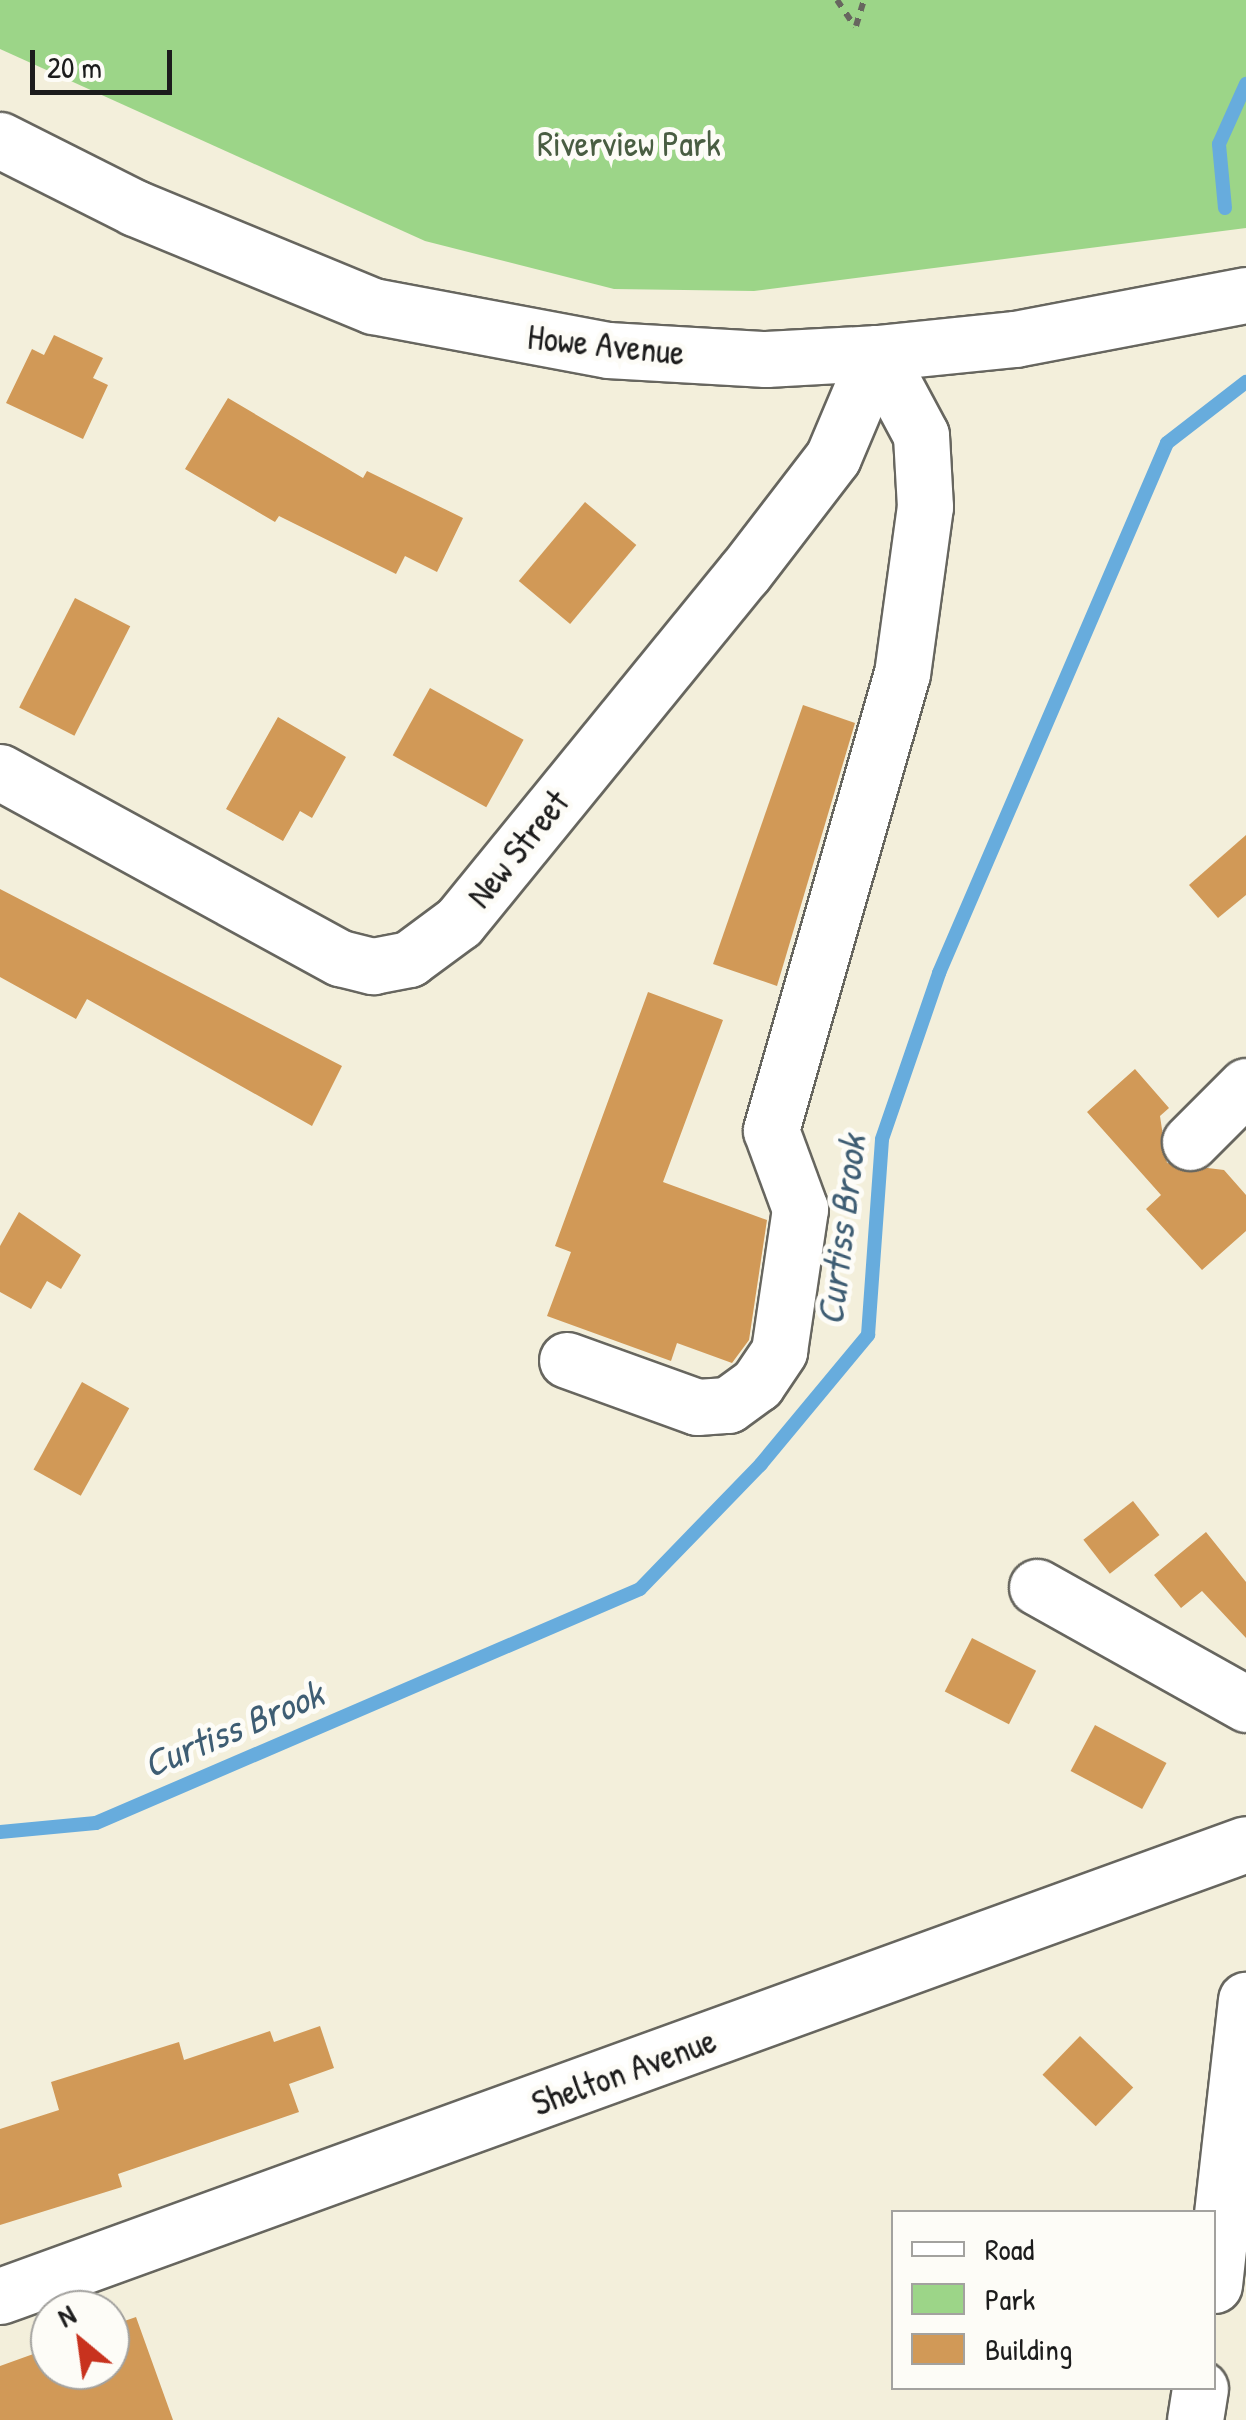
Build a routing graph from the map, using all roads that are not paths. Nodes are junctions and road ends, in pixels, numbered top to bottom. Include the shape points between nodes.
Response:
1 (0, 140) edge
2 (1246, 296) edge
3 (878, 353) junction
4 (0, 772) edge
5 (1246, 1086) edge
6 (1190, 1142) dead end
7 (566, 1360) dead end
8 (1037, 1586) dead end
9 (1246, 1704) edge
10 (1246, 1844) edge
11 (1245, 2014) edge
12 (1216, 2268) edge
13 (0, 2296) edge
14 (1200, 2390) edge
15 (1195, 2420) edge

1 - 3 main road, Howe Avenue via 135,208 373,306 608,350 766,359
2 - 3 main road, Howe Avenue via 1015,339
3 - 4 main road, New Street via 834,456 744,574 458,922 409,959 373,966 340,958
3 - 7 main road via 921,435 925,507 902,674 770,1130 800,1209 778,1351 758,1384 728,1405 697,1407
5 - 6 main road
8 - 9 main road
10 - 13 main road, Shelton Avenue
11 - 12 main road
14 - 15 main road

